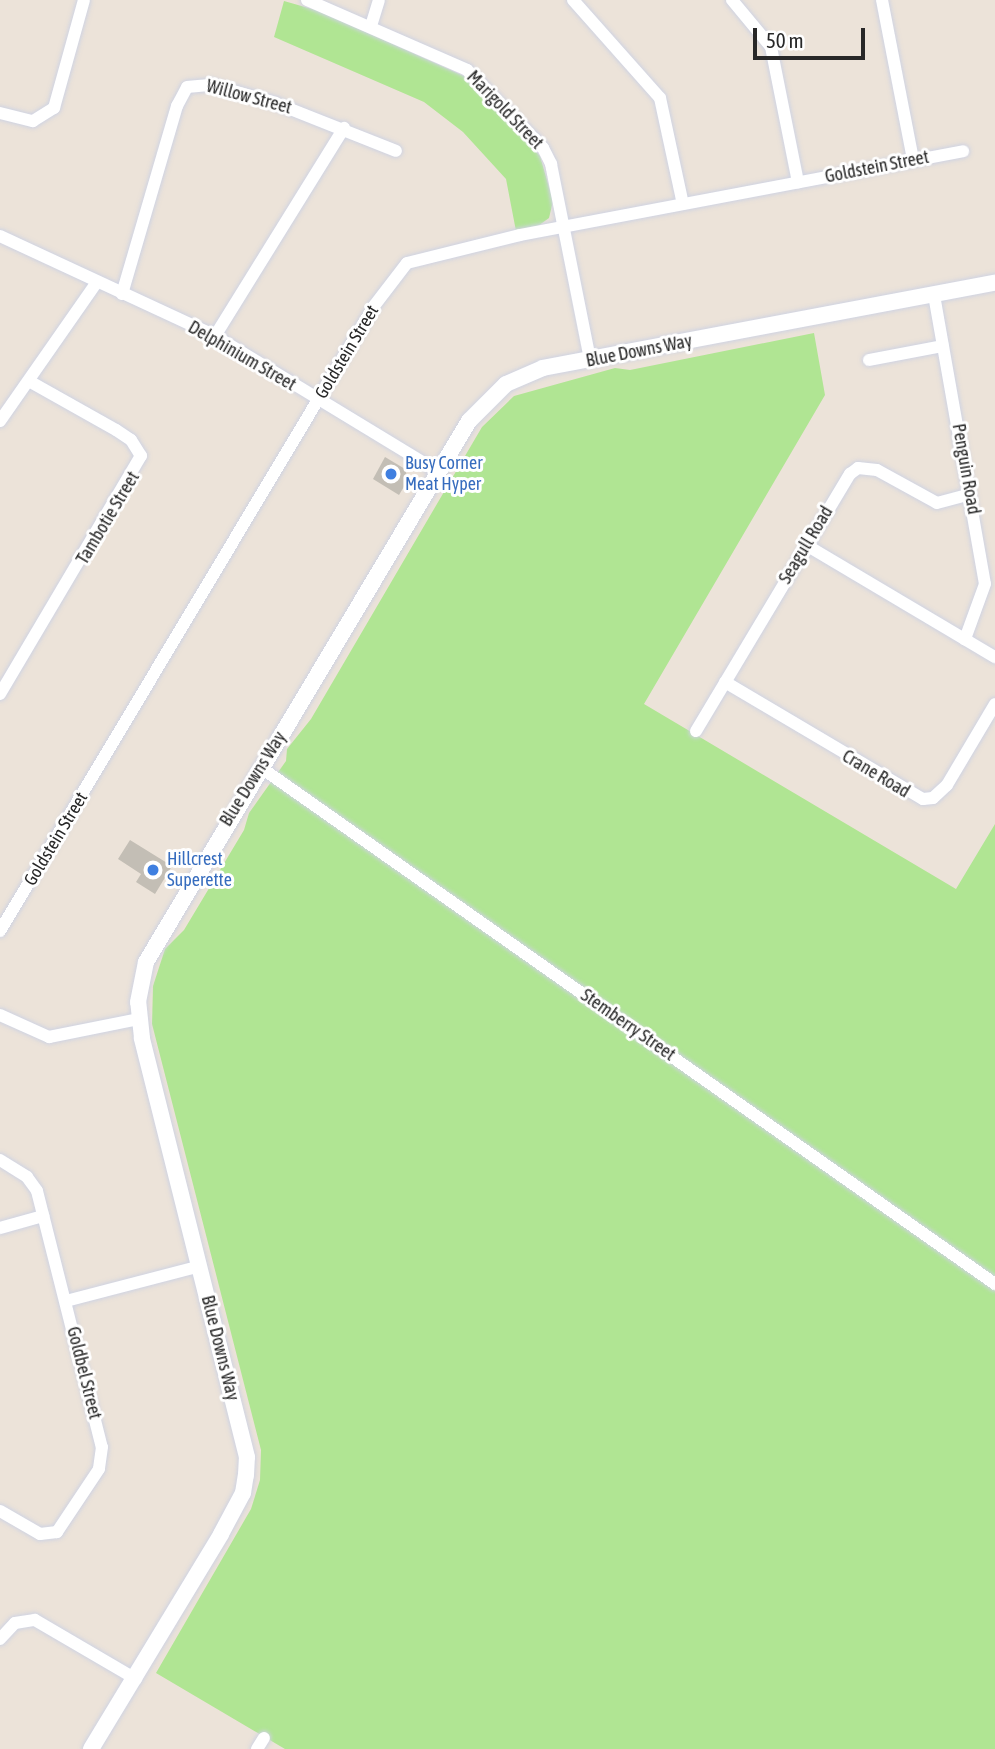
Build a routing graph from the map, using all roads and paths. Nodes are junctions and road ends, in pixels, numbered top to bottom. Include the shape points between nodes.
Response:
1 (84, 0) edge
2 (307, 0) edge
3 (379, 0) edge
4 (573, 0) edge
5 (732, 0) edge
6 (882, 0) edge
7 (371, 26) junction
8 (0, 114) edge
9 (344, 128) junction
10 (396, 151) dead end
11 (963, 151) dead end
12 (913, 160) junction
13 (798, 182) junction
14 (683, 204) junction
15 (563, 227) junction
16 (0, 236) edge
17 (97, 282) junction
18 (995, 283) edge
19 (122, 294) junction
20 (934, 295) junction
21 (215, 337) junction
22 (943, 346) junction
23 (590, 360) junction
24 (869, 360) dead end
25 (29, 381) junction
26 (318, 400) junction
27 (0, 421) edge
28 (439, 472) junction
29 (970, 495) junction
30 (806, 545) junction
31 (965, 639) junction
32 (995, 657) edge
33 (725, 682) junction
34 (0, 694) edge
35 (995, 704) edge
36 (696, 731) dead end
37 (260, 767) junction
38 (0, 931) edge
39 (0, 1015) edge
40 (138, 1019) junction
41 (0, 1160) edge
42 (43, 1216) junction
43 (0, 1228) edge
44 (200, 1266) junction
45 (995, 1284) edge
46 (65, 1301) junction
47 (0, 1511) edge
48 (0, 1639) edge
49 (136, 1679) junction
50 (91, 1749) edge

1 - 8 street via 54,108 33,121
2 - 7 street, Marigold Street
3 - 7 street
4 - 14 street via 660,97
5 - 13 street via 771,47
6 - 12 street
7 - 15 street, Marigold Street via 459,65 479,80 547,153
9 - 10 street, Willow Street
9 - 19 street, Willow Street via 212,85 187,87 177,106
9 - 21 street
11 - 12 street, Goldstein Street
12 - 13 street, Goldstein Street
13 - 14 street, Goldstein Street
14 - 15 street, Goldstein Street
15 - 23 street, Marigold Street
15 - 26 street, Goldstein Street via 407,263 374,306
16 - 17 street, Delphinium Street
17 - 19 street, Delphinium Street
17 - 25 street
18 - 20 street, Blue Downs Way
19 - 21 street, Delphinium Street
20 - 22 street, Penguin Road
20 - 23 street, Blue Downs Way
21 - 26 street, Delphinium Street
22 - 24 street
22 - 29 street, Penguin Road
23 - 28 street, Blue Downs Way via 524,374 492,394 469,421
25 - 27 street
25 - 34 street, Tambotie Street via 131,440 141,456
26 - 28 street, Delphinium Street
26 - 38 street, Goldstein Street
28 - 37 street, Blue Downs Way
29 - 30 street, Seagull Road via 937,503 877,470 858,468 844,481
29 - 31 street, Penguin Road via 985,584
30 - 31 street
30 - 33 street, Seagull Road
31 - 32 street
33 - 35 street, Crane Road via 923,799 947,785
33 - 36 street, Seagull Road
37 - 40 street, Blue Downs Way via 153,944 141,982
37 - 45 street, Stemberry Street
39 - 40 street via 49,1037
40 - 44 street, Blue Downs Way
41 - 42 street, Goldbel Street via 32,1181
42 - 43 street
42 - 46 street, Goldbel Street
44 - 46 street
44 - 49 street, Blue Downs Way via 247,1457 247,1475 222,1534
46 - 47 street, Goldbel Street via 101,1440 101,1462 57,1532 40,1534
48 - 49 street via 15,1623 35,1620
49 - 50 street, Blue Downs Way

